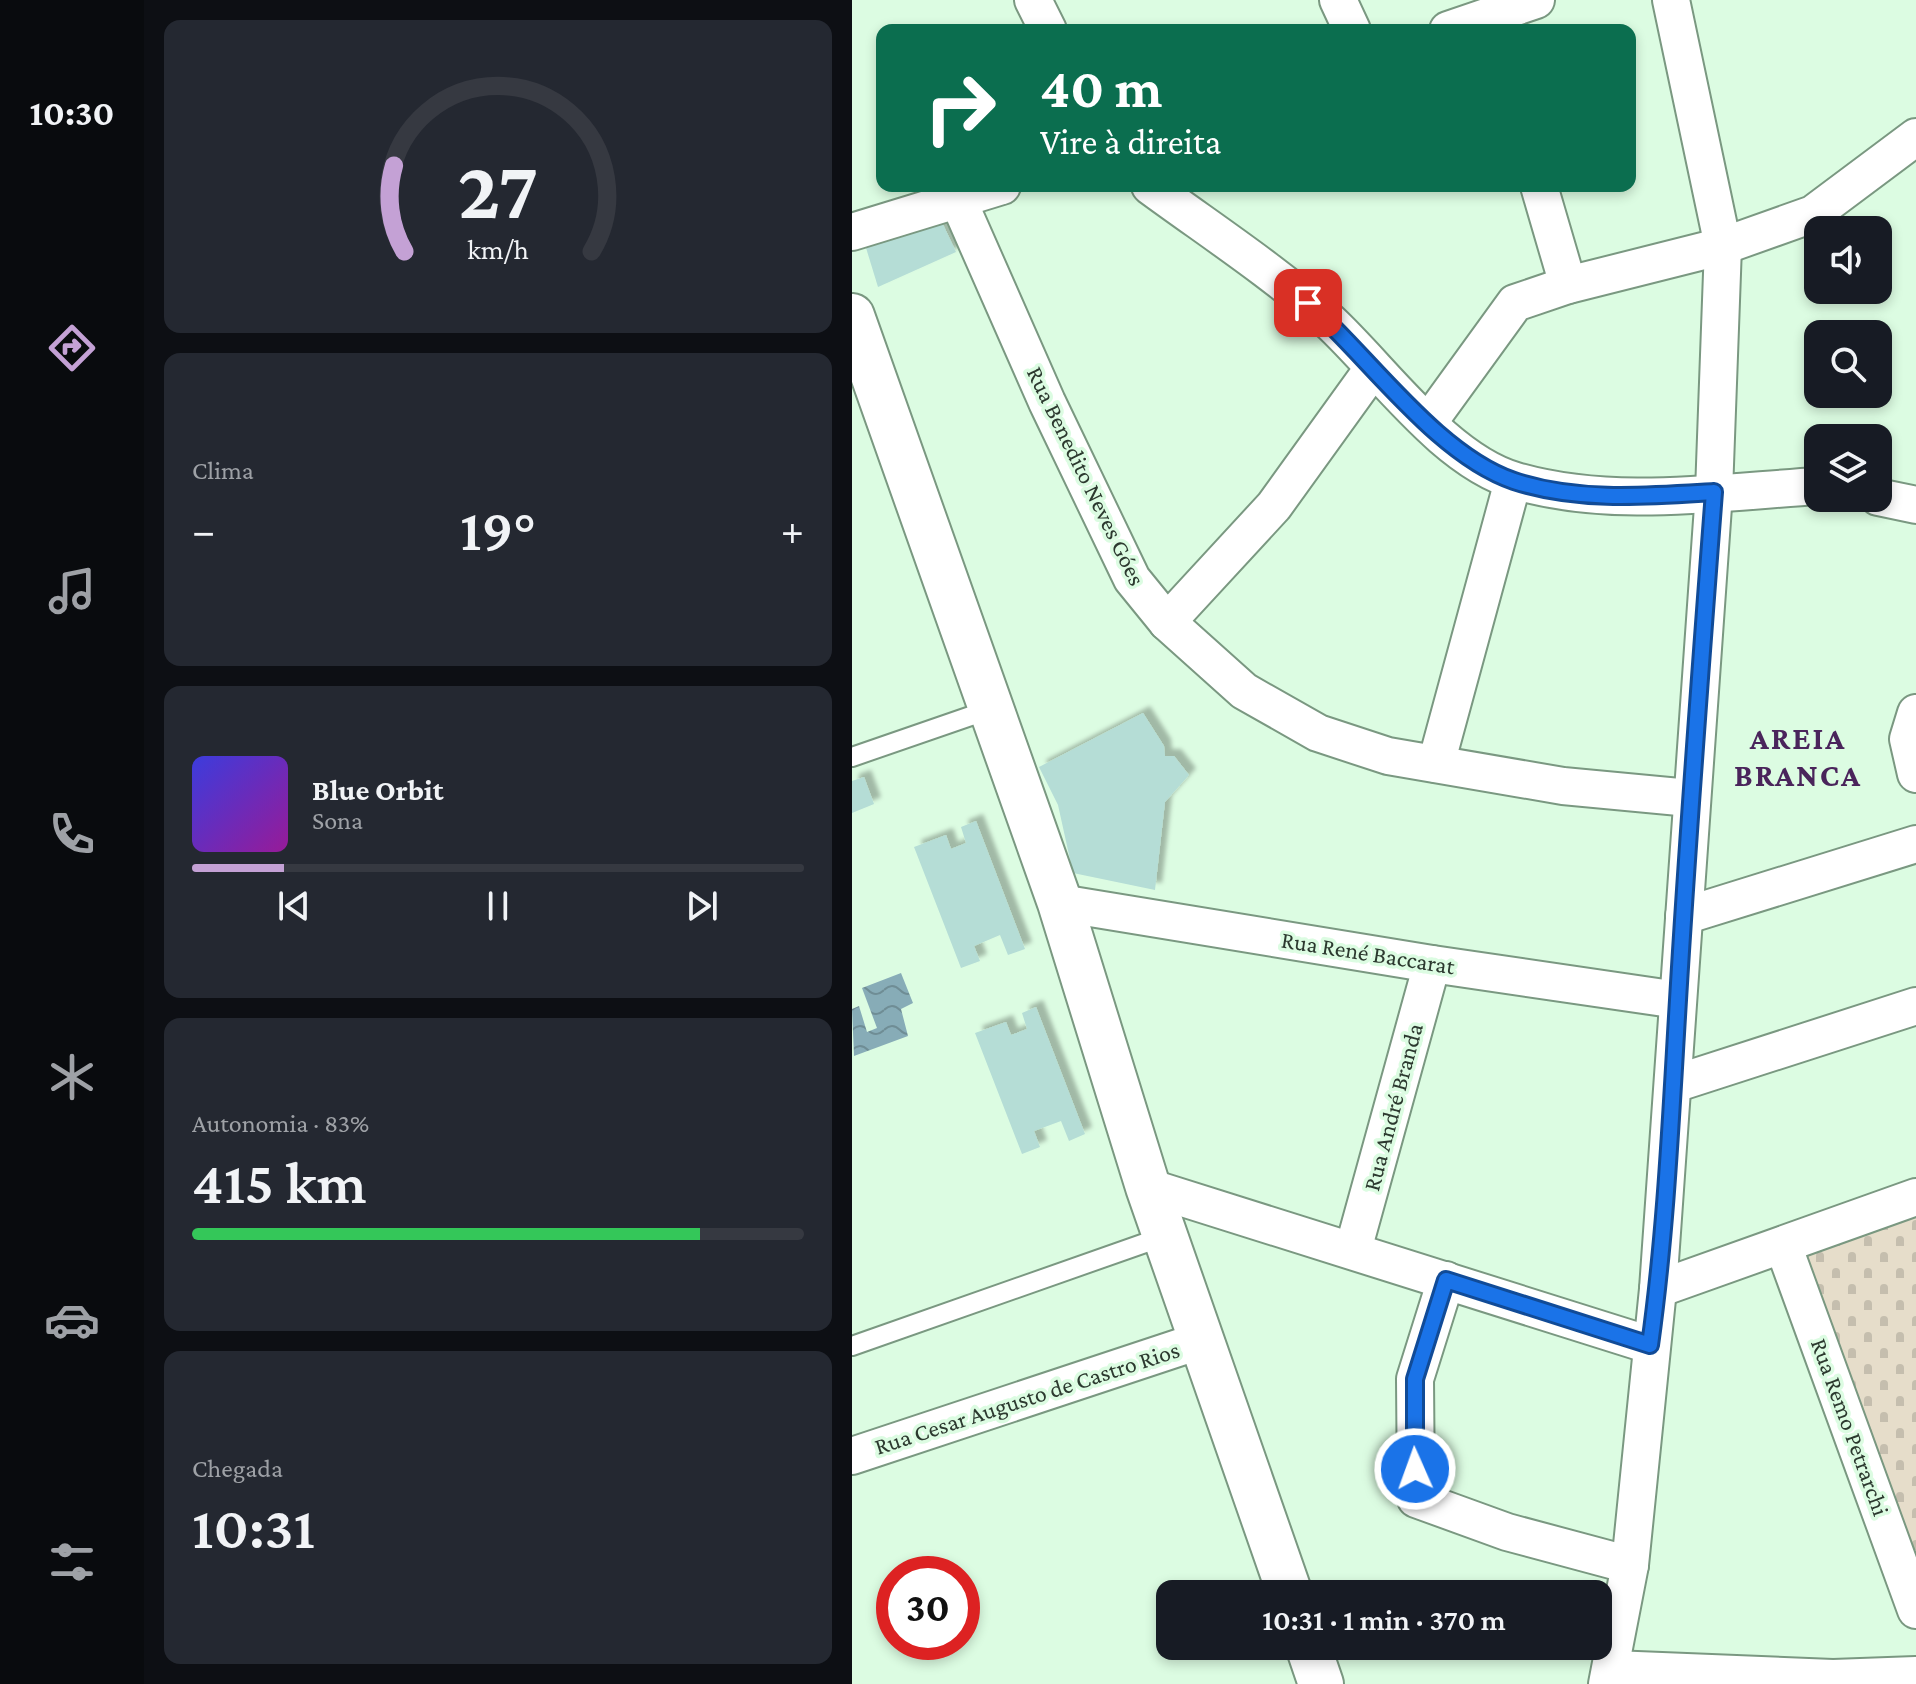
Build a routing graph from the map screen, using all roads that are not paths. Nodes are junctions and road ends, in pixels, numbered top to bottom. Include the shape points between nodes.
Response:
1 (1033, 0) edge
2 (1338, 0) edge
3 (1536, 0) edge
4 (1671, 0) edge
5 (1045, 24) edge
6 (1349, 24) edge
7 (1466, 24) edge
8 (1916, 137) edge
9 (983, 192) edge
10 (1158, 192) edge
11 (1541, 192) edge
12 (958, 200) junction
13 (852, 232) edge
14 (1723, 246) junction
15 (1568, 285) junction
16 (852, 316) edge
17 (1372, 370) junction
18 (1428, 423) junction
19 (1513, 481) junction
20 (1804, 487) edge
21 (1714, 492) junction
22 (1892, 500) edge
23 (1916, 505) edge
24 (1167, 622) junction
25 (991, 709) junction
26 (1916, 713) edge
27 (852, 757) edge
28 (1436, 764) junction
29 (1916, 774) edge
30 (1690, 798) junction
31 (1916, 844) edge
32 (1060, 903) junction
33 (1684, 916) junction
34 (1432, 964) junction
35 (1678, 1000) junction
36 (1916, 1006) edge
37 (1674, 1084) junction
38 (1148, 1187) junction
39 (1916, 1197) edge
40 (1165, 1236) junction
41 (1783, 1245) junction
42 (1353, 1250) junction
43 (1446, 1280) junction
44 (1658, 1289) junction
45 (1202, 1340) junction
46 (1650, 1345) junction
47 (852, 1346) edge
48 (852, 1456) edge
49 (1630, 1565) junction
50 (1285, 1580) edge
51 (1916, 1610) edge
52 (1313, 1660) edge
53 (1916, 1675) edge
54 (1609, 1676) edge
55 (1321, 1684) edge

1 - 5 street
2 - 6 street
3 - 7 street
4 - 14 street
8 - 14 street via 1813,214
9 - 12 street
10 - 17 street via 1284,283 1332,324
11 - 15 street
12 - 13 street
12 - 24 street, Rua Benedito Neves Góes via 1132,579
14 - 15 street
14 - 21 street
15 - 18 street via 1515,303
16 - 25 street
17 - 18 street
17 - 24 street via 1274,506
18 - 19 street via 1472,458
19 - 21 street via 1584,495
19 - 28 street
20 - 21 street
21 - 30 street
22 - 23 street
24 - 28 street, Rua Benedito Neves Góes via 1244,691 1318,733 1388,756
25 - 27 lane
25 - 32 street
26 - 29 street via 1908,739
28 - 30 street, Rua Benedito Neves Góes via 1563,786
30 - 33 street
31 - 33 street
32 - 34 street, Rua René Baccarat
32 - 38 street
33 - 35 street
34 - 35 street, Rua René Baccarat
34 - 42 street, Rua André Branda
35 - 37 street
36 - 37 street
37 - 44 street
38 - 40 street
38 - 42 street
39 - 41 street
40 - 45 street
40 - 47 lane
41 - 44 street
41 - 51 street, Rua Remo Petrarchi
42 - 43 street
43 - 46 street
43 - 49 street via 1415,1379 1416,1499 1507,1532
44 - 46 street
45 - 48 street, Rua Cesar Augusto de Castro Rios
45 - 50 street
46 - 49 street
49 - 54 street
52 - 55 street
53 - 54 street

